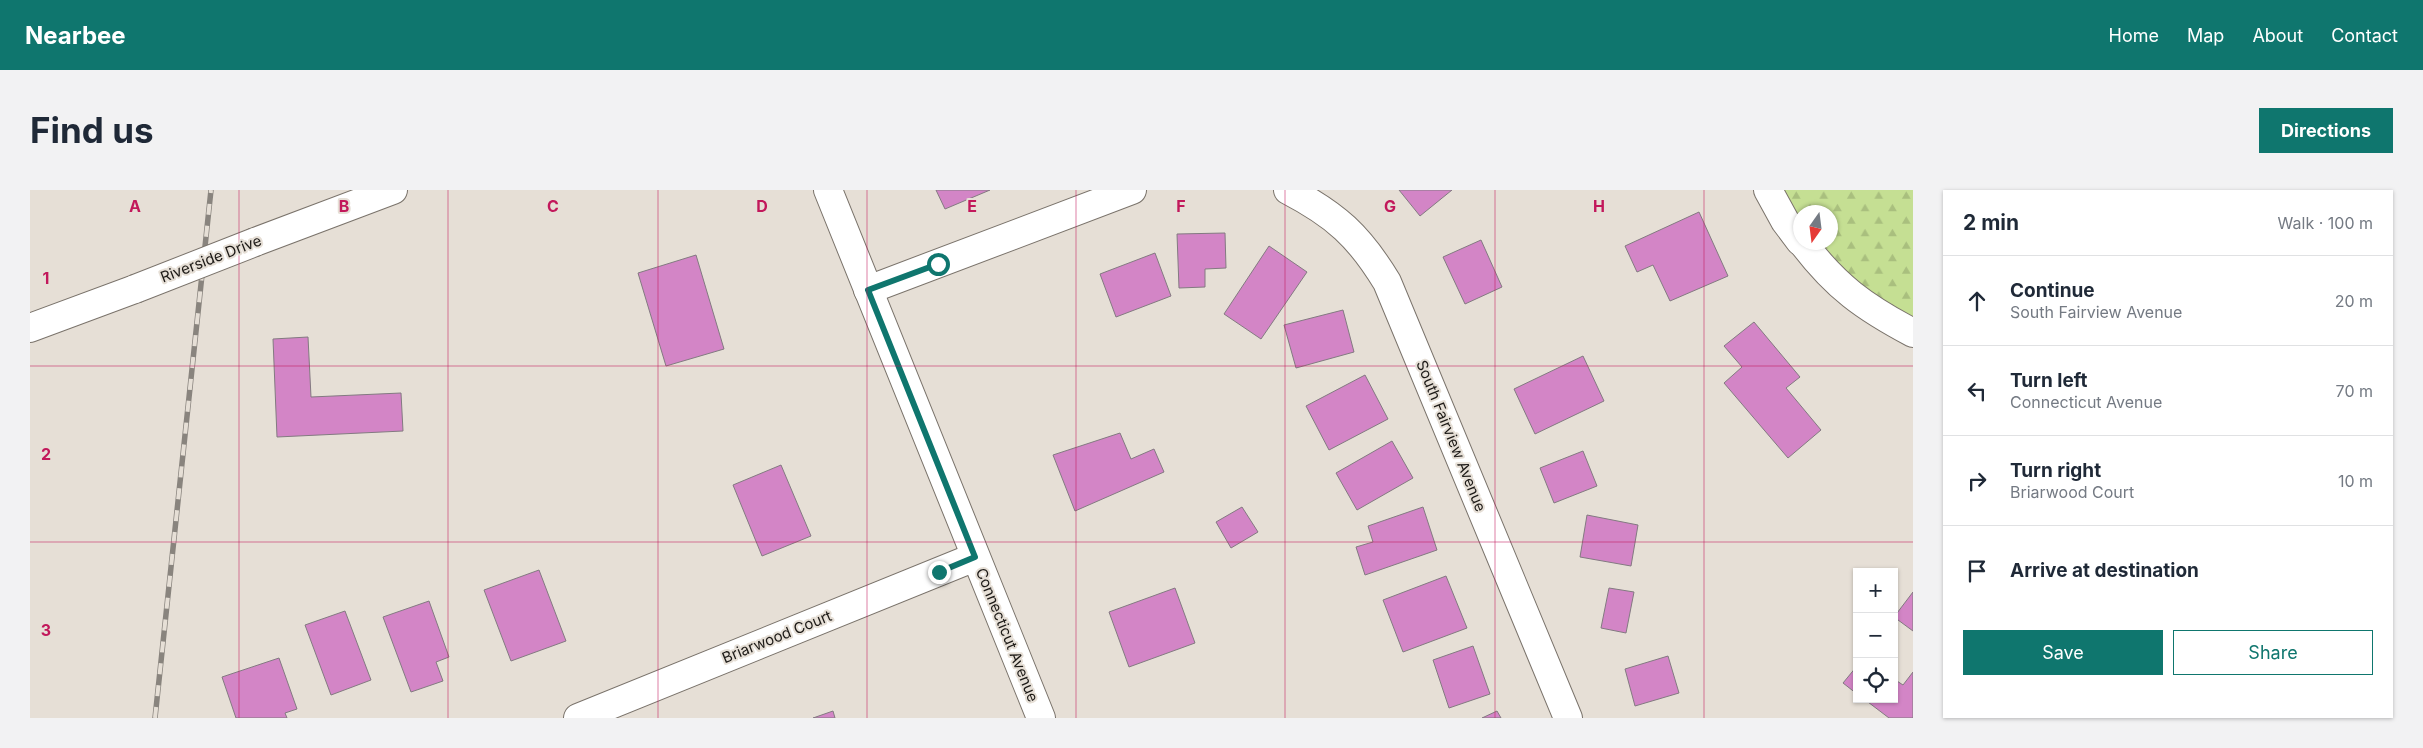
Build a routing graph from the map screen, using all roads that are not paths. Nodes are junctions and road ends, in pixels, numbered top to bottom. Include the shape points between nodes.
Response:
1 (393, 190) edge
2 (828, 190) edge
3 (1132, 190) edge
4 (1288, 190) edge
5 (1768, 190) edge
6 (1793, 232) edge
7 (1807, 250) edge
8 (868, 290) junction
9 (30, 328) edge
10 (1913, 332) edge
11 (975, 557) junction
12 (578, 718) edge
13 (1041, 718) edge
14 (1568, 718) edge

1 - 9 street, Riverside Drive, bridge
2 - 8 street, Connecticut Avenue
3 - 8 street
4 - 14 street, South Fairview Avenue via 1318,206 1345,227 1369,253 1387,282
5 - 6 street
7 - 10 street via 1844,290 1867,307
8 - 11 street, Connecticut Avenue
11 - 12 street, Briarwood Court
11 - 13 street, Connecticut Avenue

